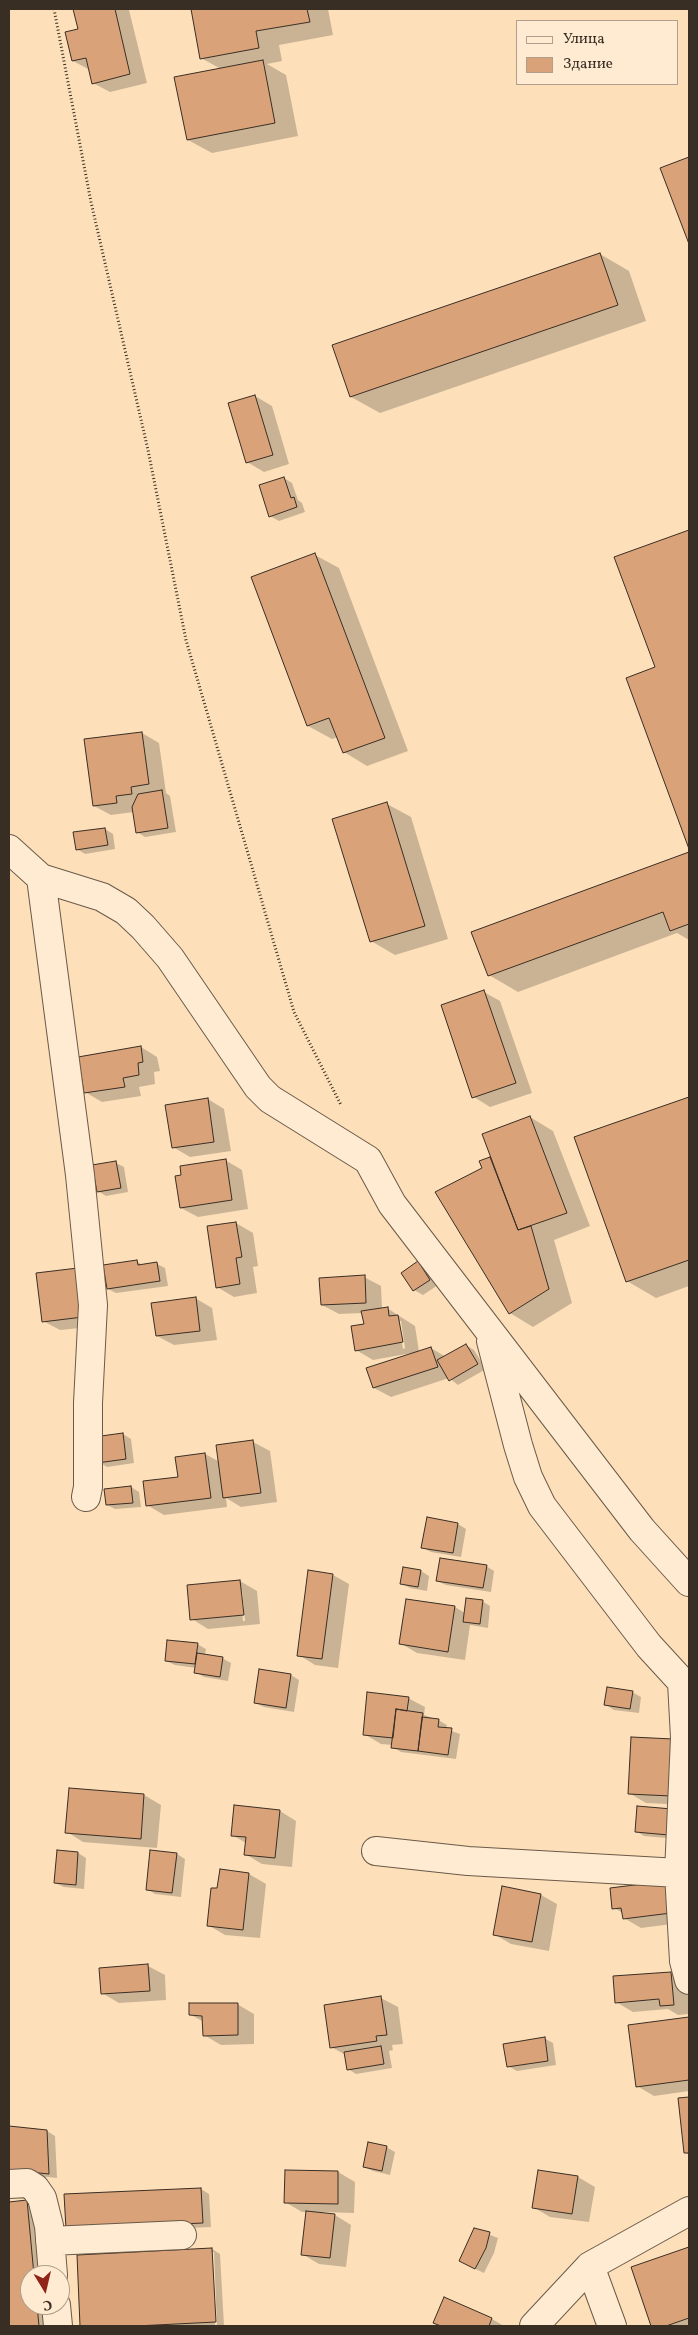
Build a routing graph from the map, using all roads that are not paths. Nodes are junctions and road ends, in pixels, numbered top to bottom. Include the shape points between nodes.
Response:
1 (9, 849) edge
2 (41, 878) junction
3 (488, 1329) junction
4 (86, 1497) dead end
5 (689, 1582) edge
6 (686, 1683) edge
7 (376, 1851) dead end
8 (679, 1873) junction
9 (689, 1980) edge
10 (9, 2184) edge
11 (689, 2211) edge
12 (182, 2234) dead end
13 (50, 2241) junction
14 (53, 2265) edge
15 (590, 2266) junction
16 (534, 2326) edge
17 (612, 2326) edge

1 - 2 street
2 - 3 street via 102,897 143,927 170,958 258,1087 270,1099 368,1160 392,1204
2 - 4 street via 80,1175 93,1305
3 - 5 street via 642,1530
3 - 6 street via 518,1445 542,1506 648,1646
6 - 8 street
7 - 8 street via 468,1862
8 - 9 street via 684,1961
10 - 13 street via 27,2183 38,2193 47,2216
11 - 15 street
12 - 13 street
13 - 14 street
15 - 16 street
15 - 17 street

